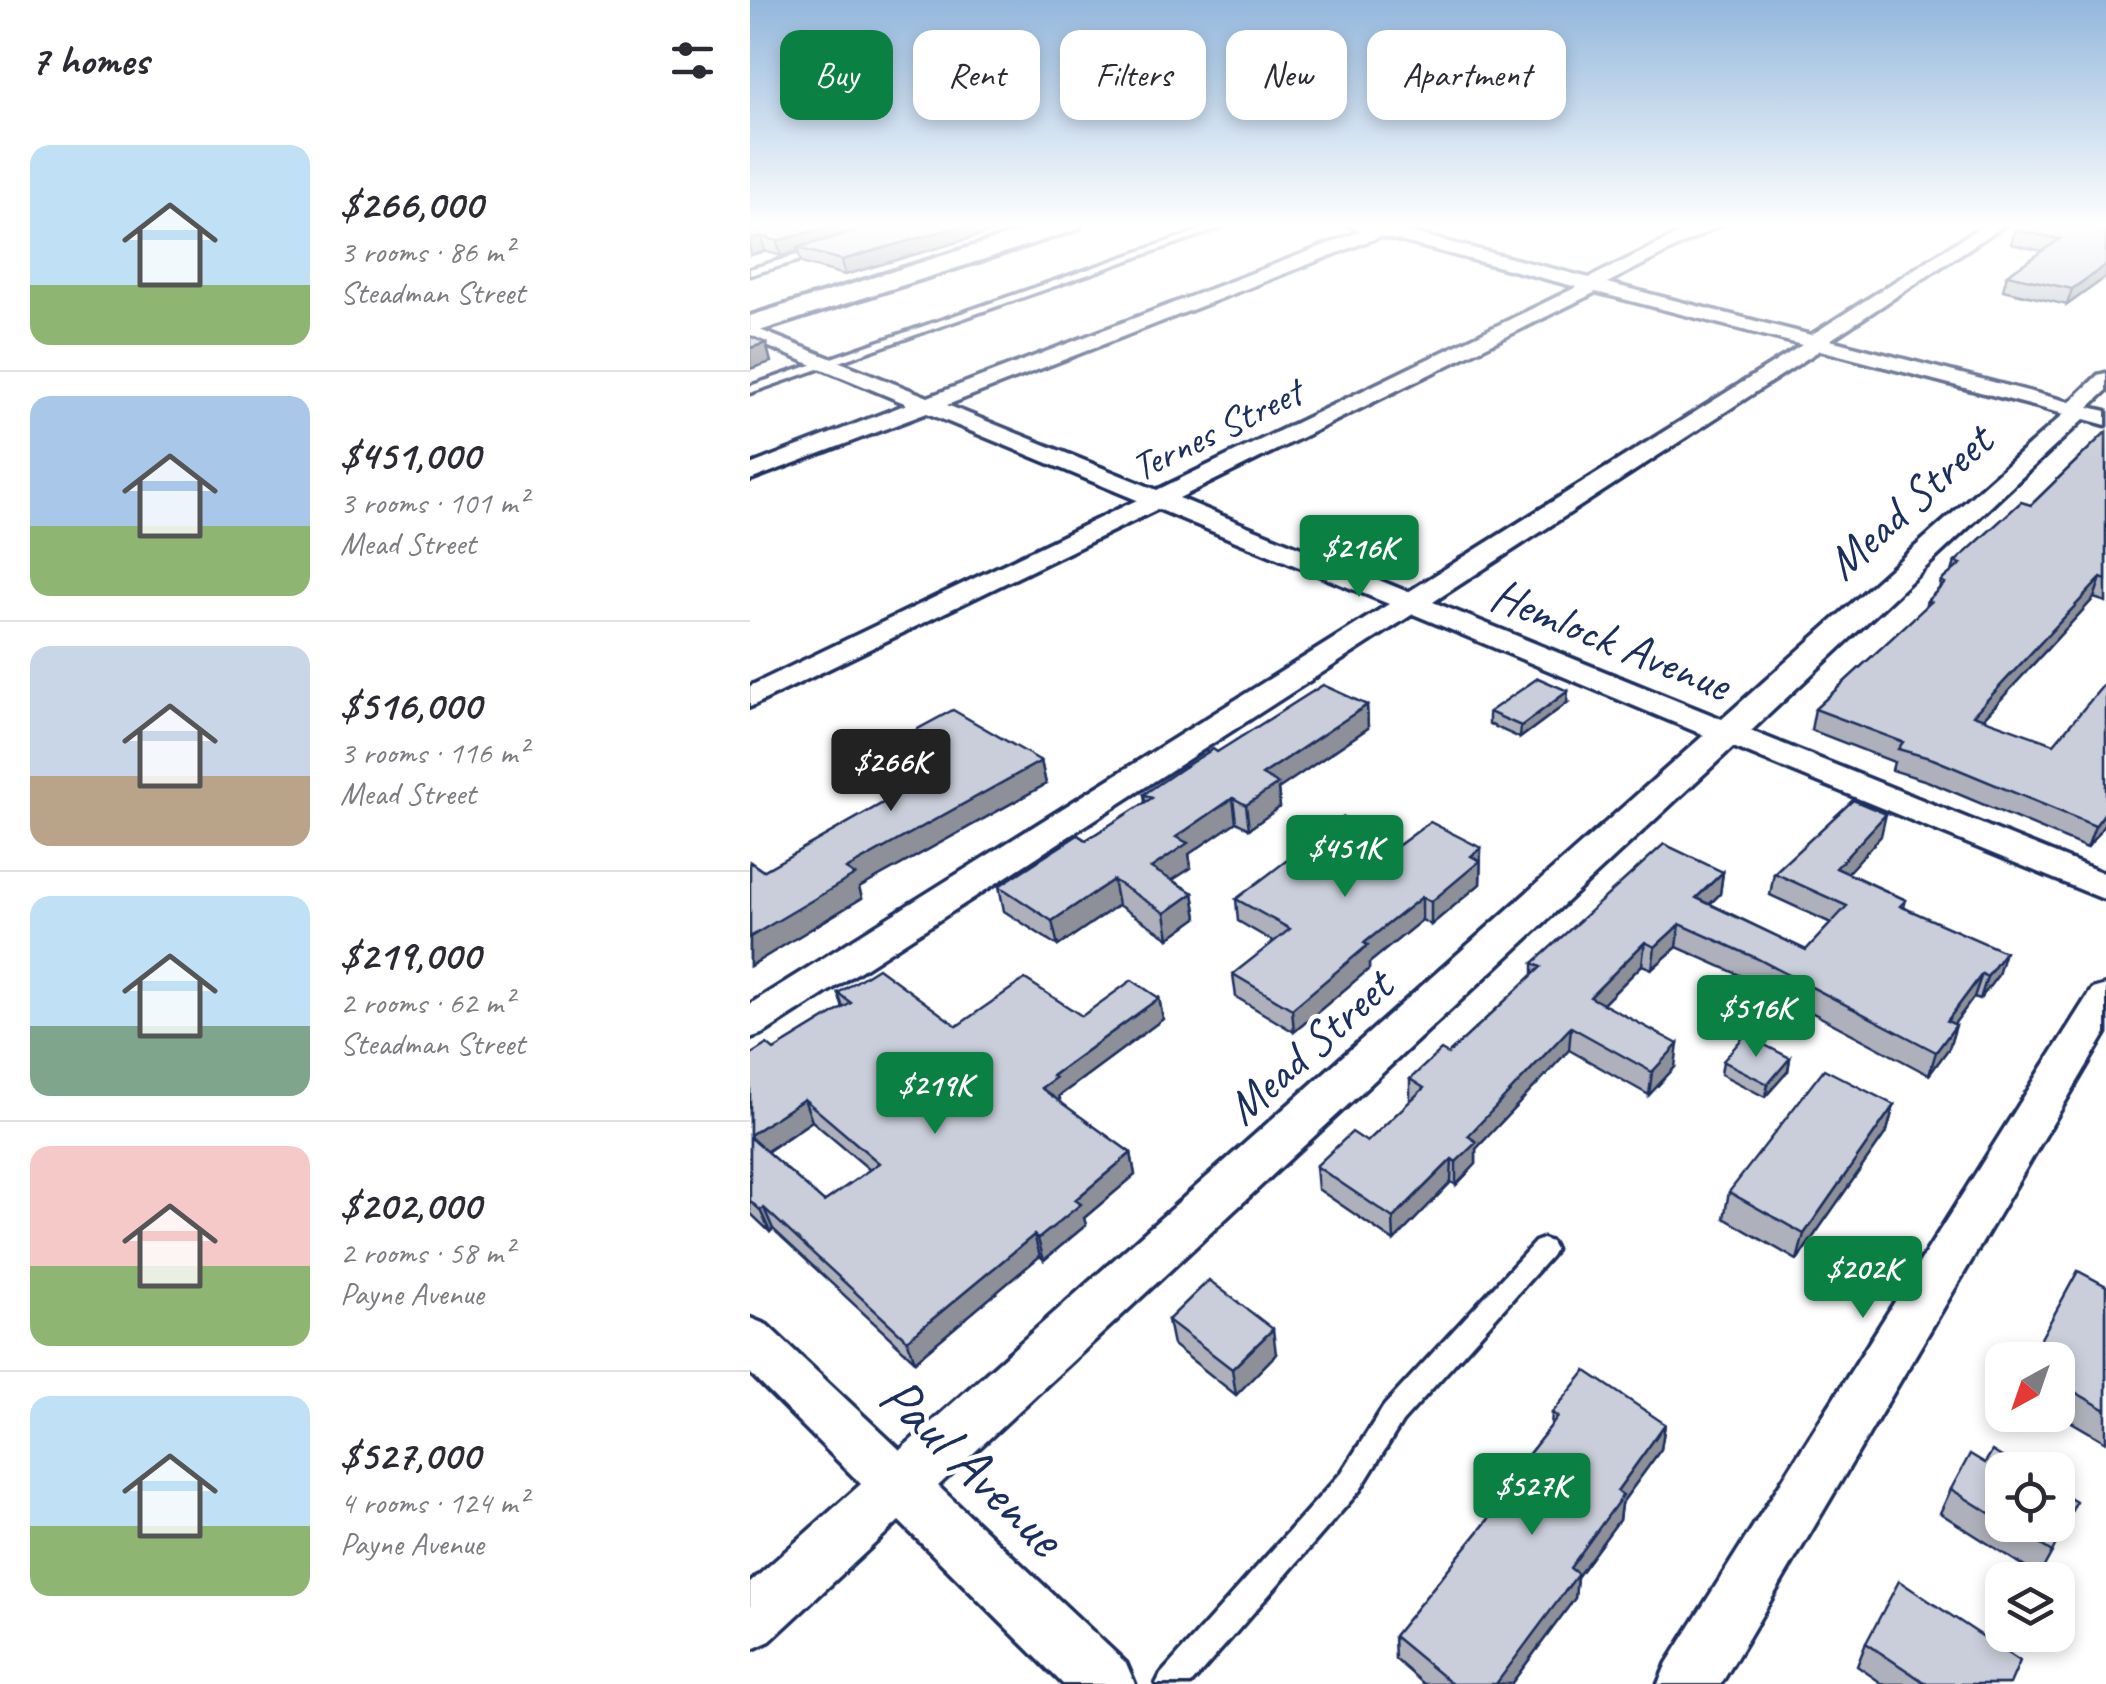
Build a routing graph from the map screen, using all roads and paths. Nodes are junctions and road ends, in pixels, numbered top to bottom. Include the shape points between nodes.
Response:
1 (828, 303) edge
2 (1003, 303) edge
3 (1193, 303) edge
4 (1556, 303) edge
5 (1660, 303) edge
6 (1878, 303) edge
7 (750, 328) edge
8 (1816, 343) junction
9 (828, 364) junction
10 (2106, 380) edge
11 (750, 390) edge
12 (929, 405) junction
13 (2091, 414) edge
14 (750, 474) edge
15 (1158, 499) junction
16 (1409, 603) junction
17 (750, 698) edge
18 (1726, 733) junction
19 (2106, 888) edge
20 (2106, 999) edge
21 (750, 1023) edge
22 (1543, 1249) dead end
23 (750, 1340) edge
24 (900, 1484) junction
25 (750, 1621) edge
26 (1105, 1684) edge
27 (1170, 1684) edge
28 (1688, 1684) edge

1 - 7 street
2 - 9 lane
3 - 12 street
4 - 15 street, Ternes Street
5 - 8 street
6 - 8 street
7 - 9 street, Hemlock Avenue
8 - 13 street
8 - 16 street
9 - 11 lane
9 - 12 street, Hemlock Avenue
10 - 13 street, Mead Street
12 - 14 street
12 - 15 street, Hemlock Avenue
13 - 18 street, Mead Street via 2072,420
15 - 16 street, Hemlock Avenue
15 - 17 street, Ternes Street
16 - 18 street, Hemlock Avenue
16 - 21 street
18 - 19 street, Hemlock Avenue
18 - 24 street, Mead Street
20 - 28 street
22 - 27 lane via 1393,1414 1351,1481
23 - 24 street, Paul Avenue
24 - 25 street, Mead Street
24 - 26 street, Paul Avenue

